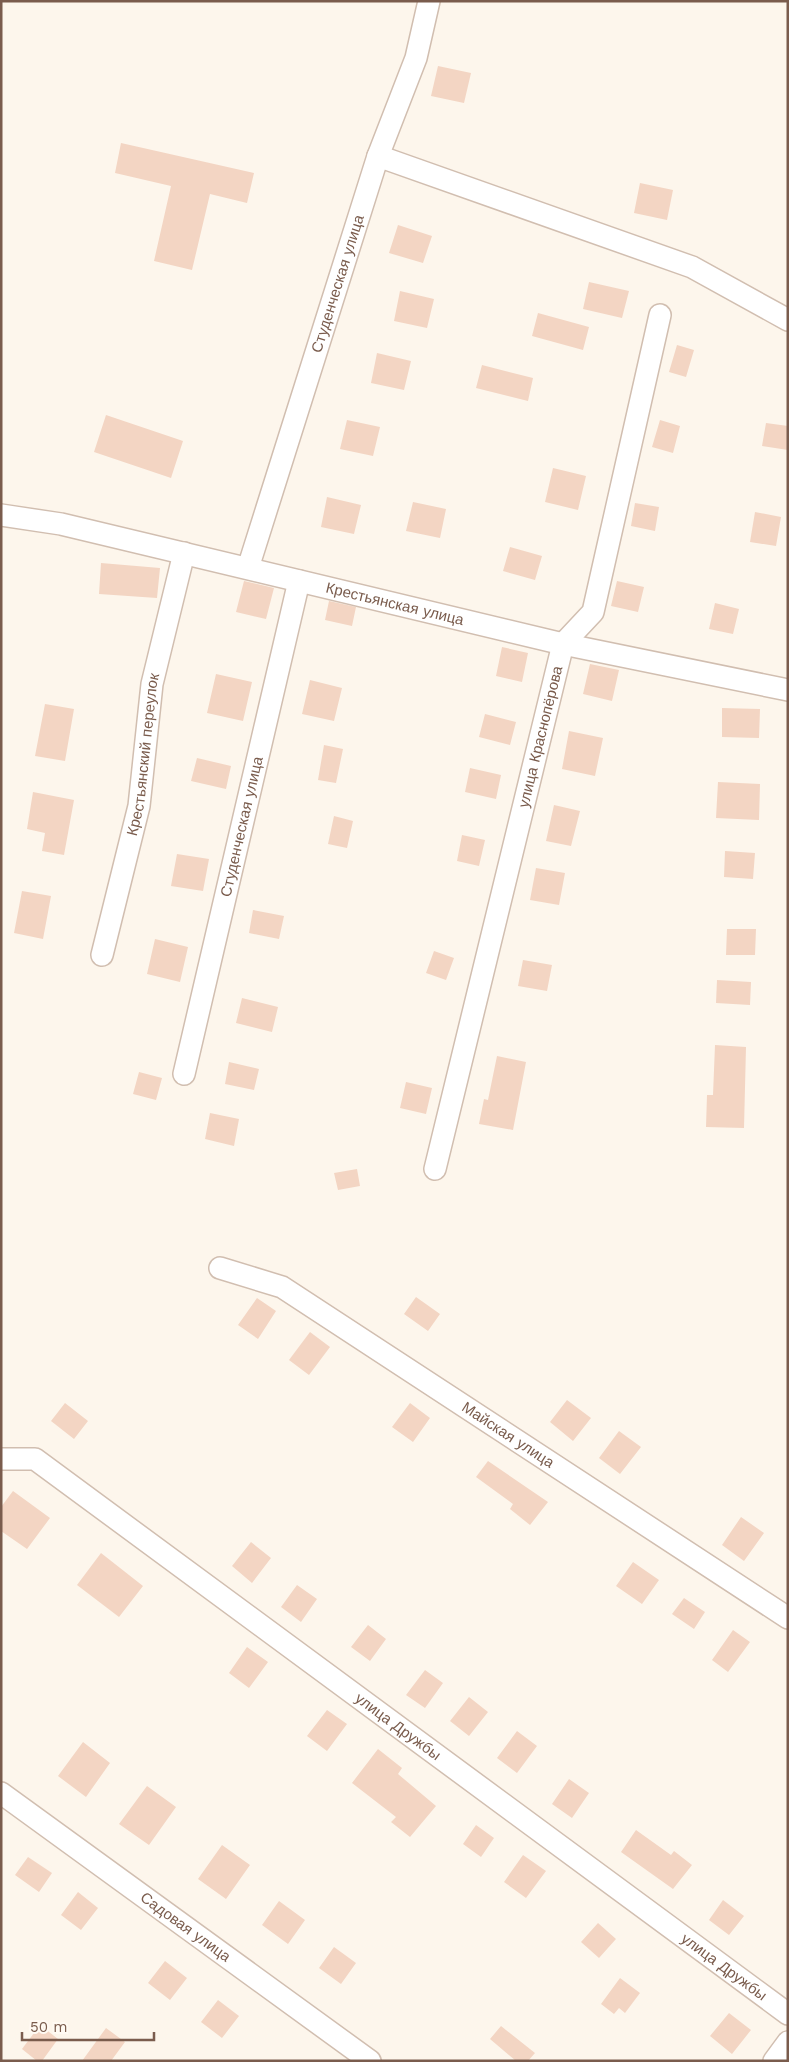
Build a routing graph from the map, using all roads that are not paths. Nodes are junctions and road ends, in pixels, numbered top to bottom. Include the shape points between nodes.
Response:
1 (429, 1) edge
2 (378, 156) junction
3 (660, 315) dead end
4 (788, 320) edge
5 (1, 515) edge
6 (184, 553) junction
7 (248, 568) junction
8 (299, 581) junction
9 (563, 644) junction
10 (788, 690) edge
11 (102, 955) dead end
12 (184, 1074) dead end
13 (434, 1169) dead end
14 (220, 1268) dead end
15 (1, 1459) edge
16 (788, 1618) edge
17 (1, 1793) edge
18 (788, 2014) edge
19 (788, 2042) edge
20 (370, 2061) edge
21 (774, 2061) edge

1 - 2 street, Студенческая улица via 416,58
2 - 4 street via 692,267
2 - 7 street, Студенческая улица
3 - 9 street, улица Краснопёрова via 593,612
5 - 6 street, Крестьянская улица via 62,524
6 - 7 street, Крестьянская улица
6 - 11 street, Крестьянский переулок via 152,684 140,806
7 - 8 street, Крестьянская улица
8 - 9 street, Крестьянская улица
8 - 12 street, Студенческая улица
9 - 10 street, Крестьянская улица
9 - 13 street, улица Краснопёрова
14 - 16 street, Майская улица via 282,1287
15 - 18 street, улица Дружбы via 35,1459
17 - 20 street, Садовая улица
19 - 21 street

